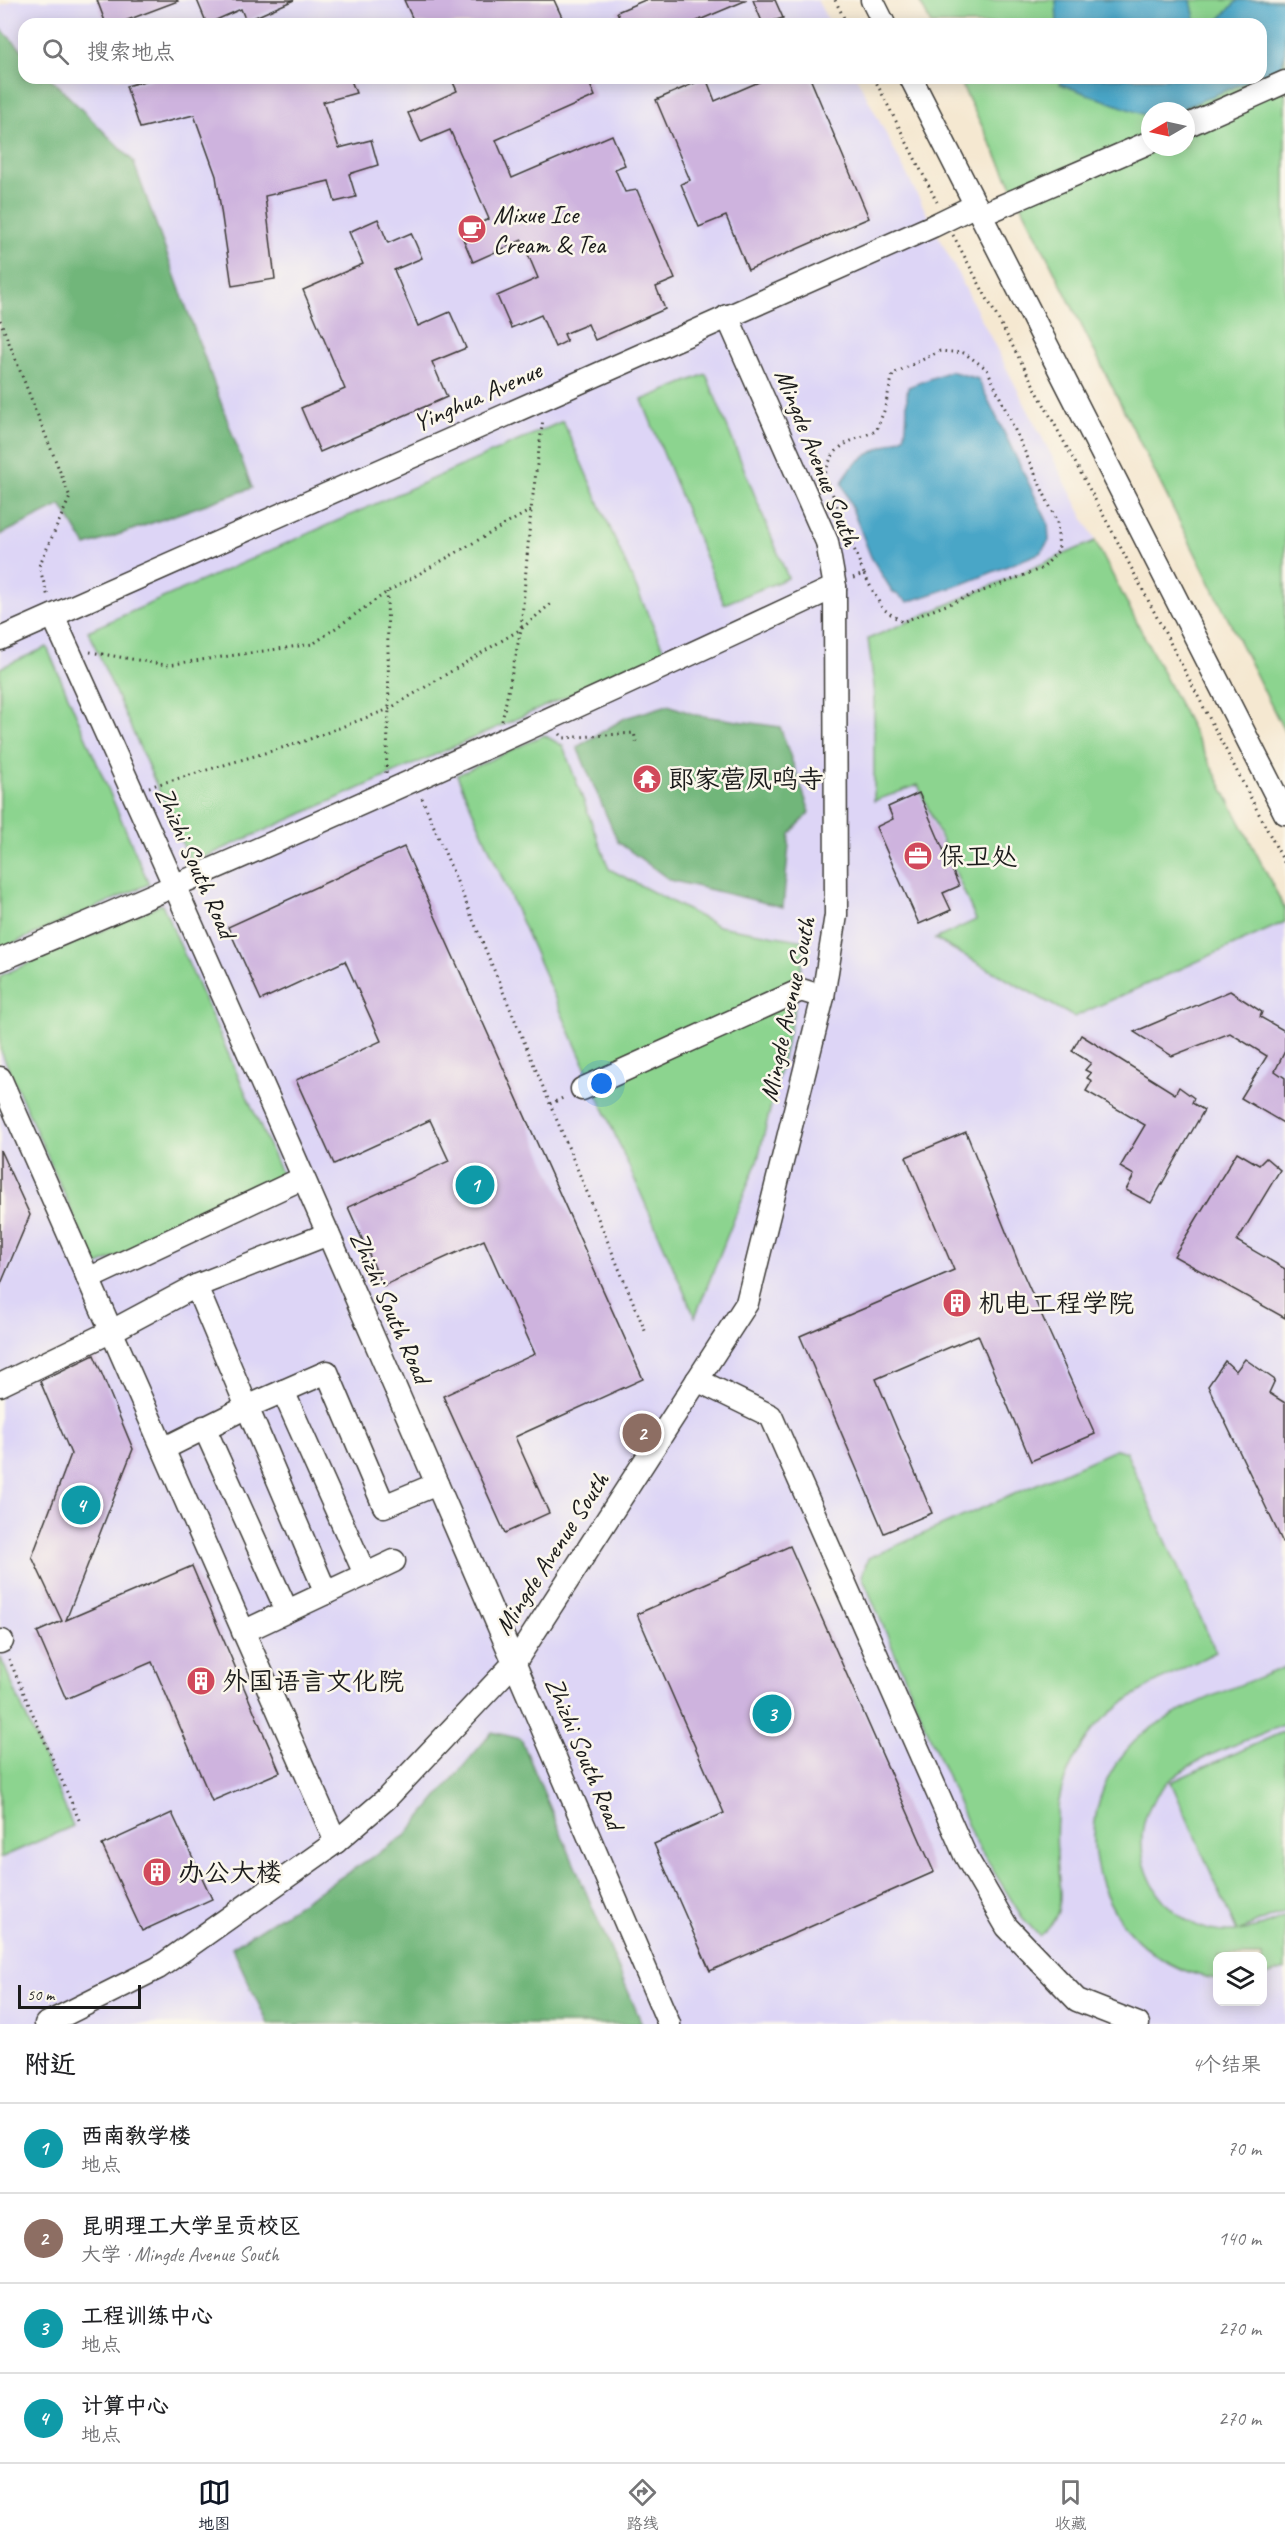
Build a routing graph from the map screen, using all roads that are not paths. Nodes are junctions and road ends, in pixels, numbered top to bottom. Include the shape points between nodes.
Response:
1 (872, 0) edge
2 (881, 18) edge
3 (1285, 82) edge
4 (914, 84) edge
5 (1195, 122) edge
6 (1141, 146) edge
7 (978, 210) junction
8 (728, 316) junction
9 (835, 587) junction
10 (53, 616) junction
11 (0, 639) edge
12 (1285, 813) edge
13 (176, 886) junction
14 (0, 960) edge
15 (823, 997) junction
16 (0, 1078) edge
17 (582, 1089) dead end
18 (303, 1178) junction
19 (328, 1234) junction
20 (88, 1279) junction
21 (196, 1286) junction
22 (110, 1332) junction
23 (697, 1380) junction
24 (0, 1385) edge
25 (283, 1391) junction
26 (247, 1407) junction
27 (204, 1427) junction
28 (163, 1449) junction
29 (437, 1484) junction
30 (394, 1561) dead end
31 (365, 1574) junction
32 (326, 1593) junction
33 (286, 1611) junction
34 (243, 1632) junction
35 (515, 1662) junction
36 (336, 1842) junction
37 (46, 2024) edge
38 (669, 2024) edge
39 (1138, 2024) edge

1 - 2 street
3 - 5 street
4 - 7 street
6 - 7 street, Yinghua Avenue
7 - 8 street, Yinghua Avenue via 945,219
7 - 12 street
8 - 9 street, Mingde Avenue South via 827,542
8 - 10 street, Yinghua Avenue
9 - 13 street via 544,723
9 - 15 street, Mingde Avenue South via 836,915
10 - 11 street, Yinghua Avenue
10 - 13 street, Zhizhi South Road
13 - 14 street
13 - 18 street, Zhizhi South Road
15 - 17 street via 801,990
15 - 23 street, Mingde Avenue South via 747,1303
16 - 20 street
18 - 19 street, Zhizhi South Road
18 - 20 street
19 - 21 street
19 - 29 street, Zhizhi South Road
20 - 22 street
21 - 22 street
21 - 26 street
22 - 24 street
22 - 28 street
23 - 35 street, Mingde Avenue South
23 - 39 street via 771,1416 965,1856 1007,1927 1077,2000
25 - 26 street
25 - 29 street via 327,1372 384,1506
25 - 31 street
26 - 27 street
26 - 32 street
27 - 28 street
27 - 33 street
28 - 34 street
29 - 35 street, Zhizhi South Road
30 - 31 street
31 - 32 street
32 - 33 street
33 - 34 street
34 - 36 street
35 - 36 street, Mingde Avenue South via 386,1799
35 - 38 street, Zhizhi South Road
36 - 37 street, Mingde Avenue South via 158,1968

